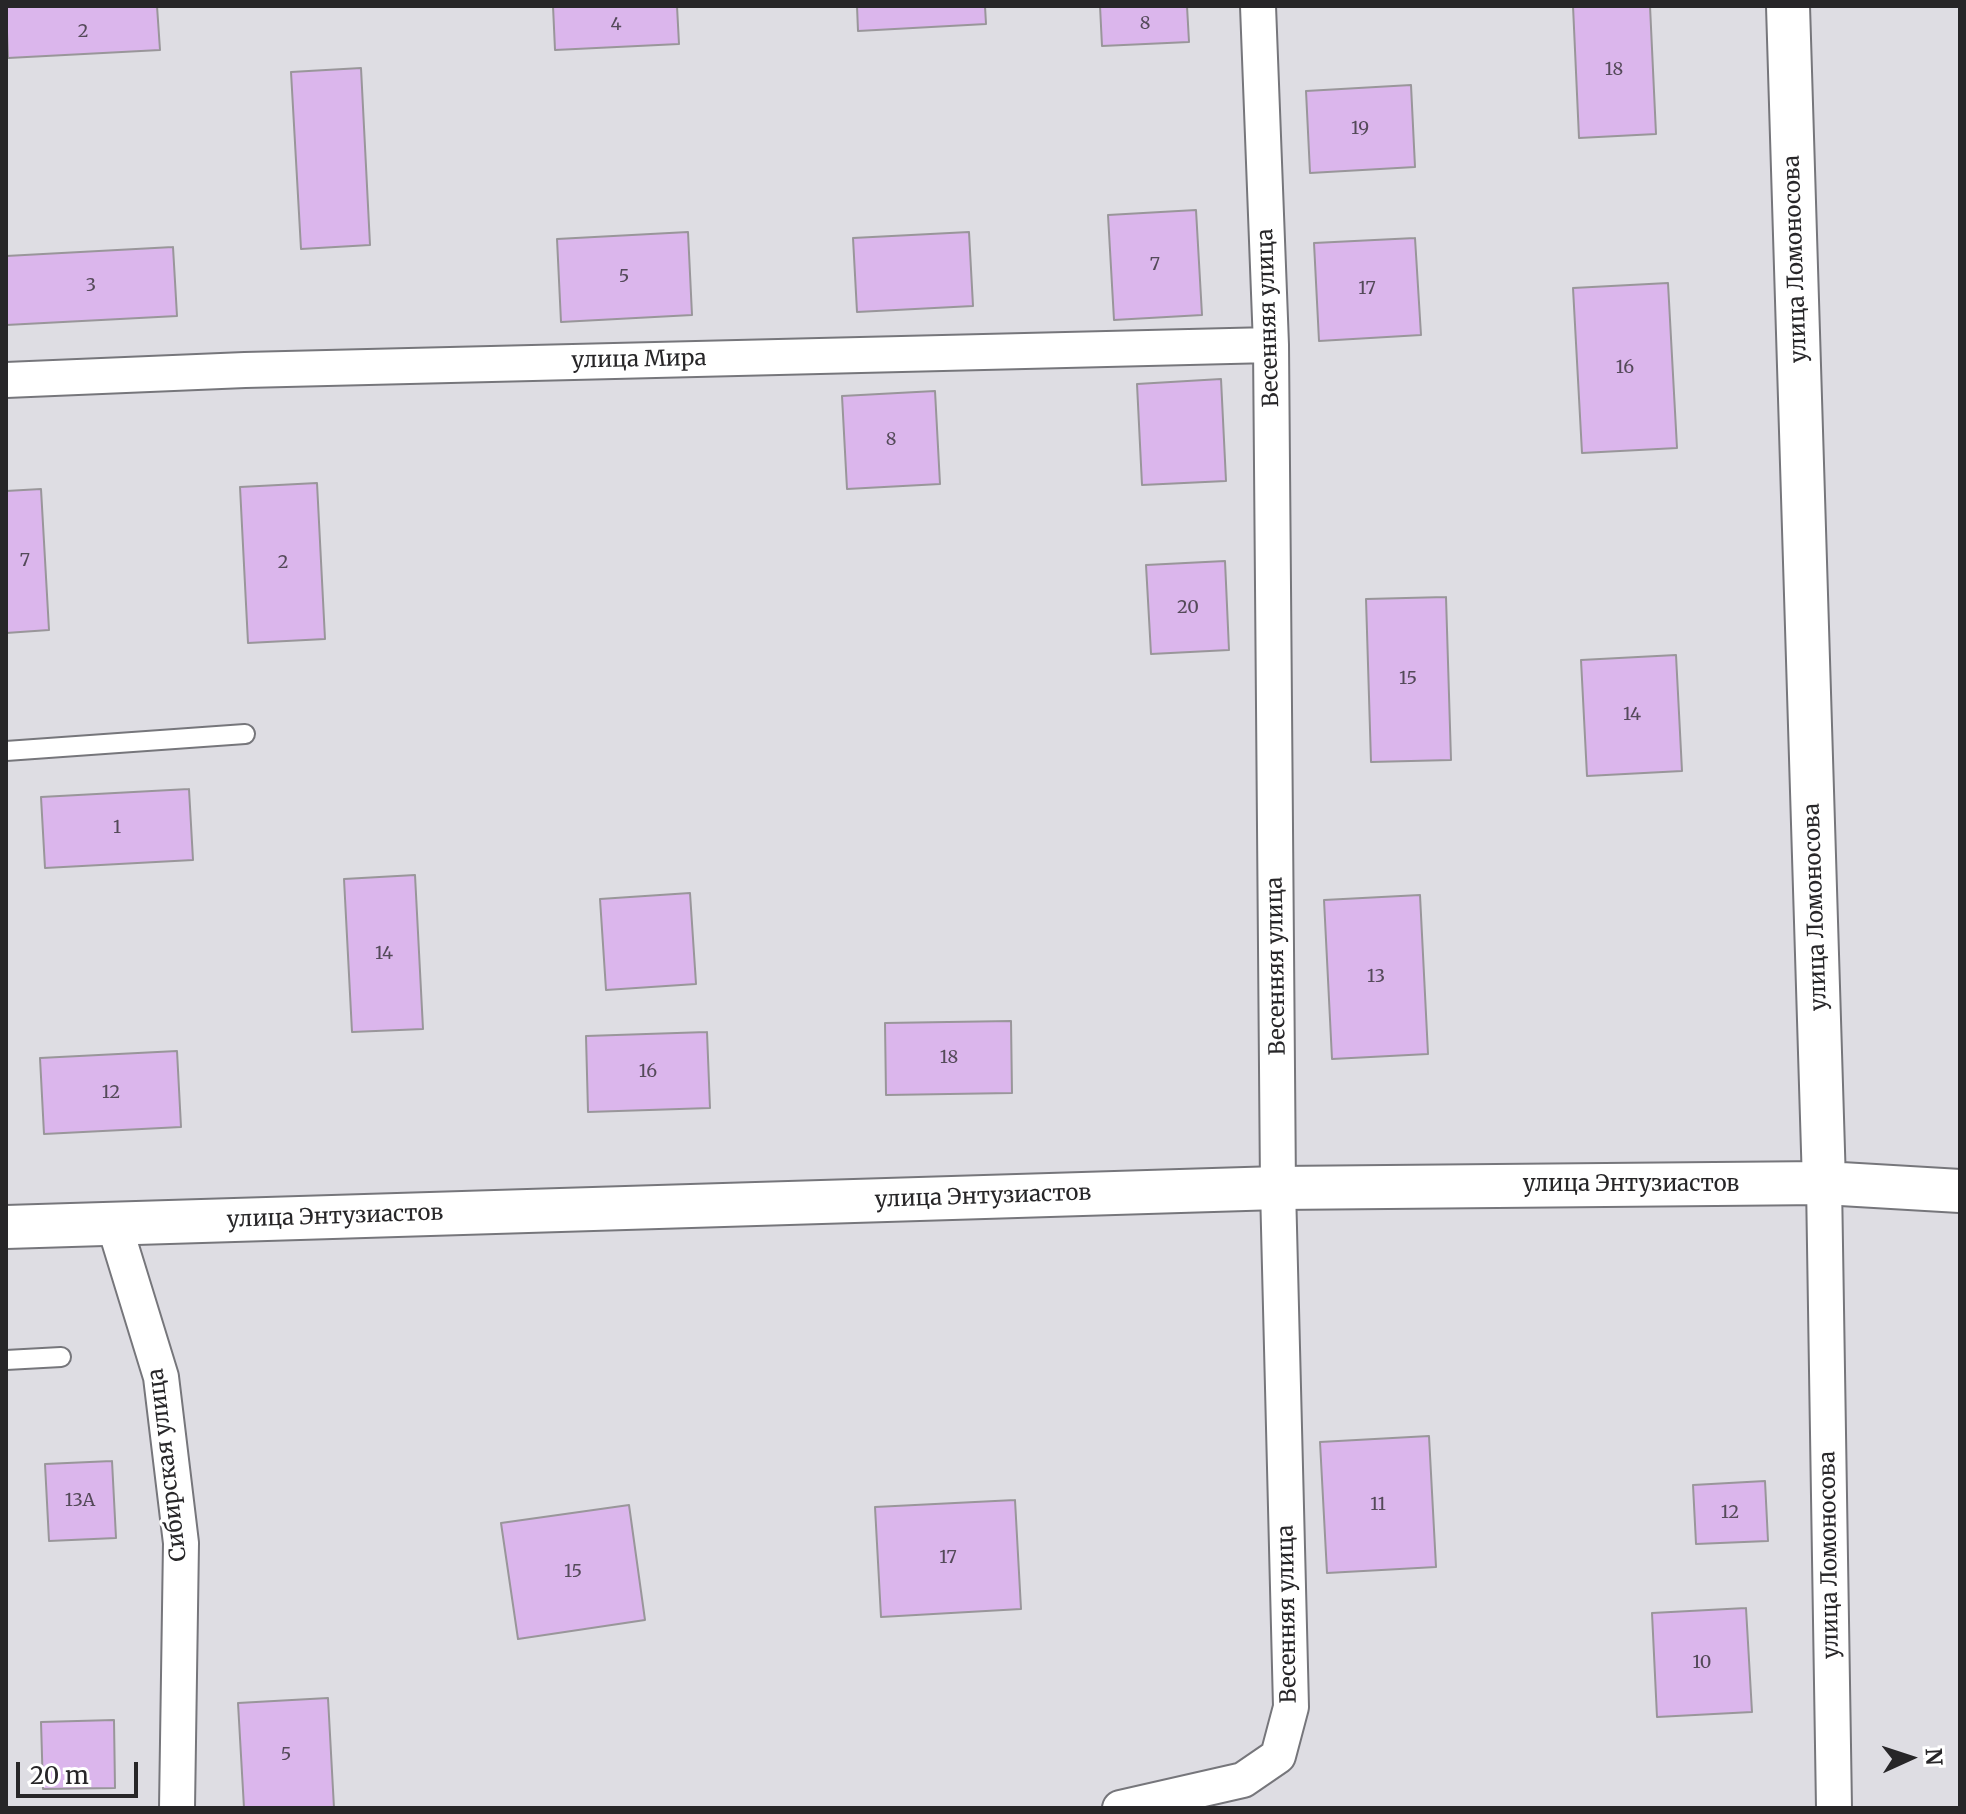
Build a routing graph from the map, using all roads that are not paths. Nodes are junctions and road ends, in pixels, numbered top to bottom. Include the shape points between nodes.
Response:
1 (1258, 6) edge
2 (1788, 6) edge
3 (1271, 345) junction
4 (6, 380) edge
5 (245, 734) dead end
6 (6, 751) edge
7 (1824, 1183) junction
8 (1278, 1188) junction
9 (1960, 1191) edge
10 (114, 1224) junction
11 (6, 1227) edge
12 (61, 1357) dead end
13 (6, 1360) edge
14 (177, 1808) edge
15 (1120, 1808) edge
16 (1834, 1808) edge

1 - 3 street, Весенняя улица
2 - 7 street, улица Ломоносова
3 - 4 street, улица Мира
3 - 8 street, Весенняя улица
5 - 6 lane
7 - 8 street, улица Энтузиастов
7 - 9 street, улица Энтузиастов
7 - 16 street, улица Ломоносова
8 - 10 street, улица Энтузиастов
8 - 15 street, Весенняя улица via 1291,1707 1278,1756 1243,1780
10 - 11 street, улица Энтузиастов
10 - 14 street, Сибирская улица via 161,1377 181,1543
12 - 13 lane

